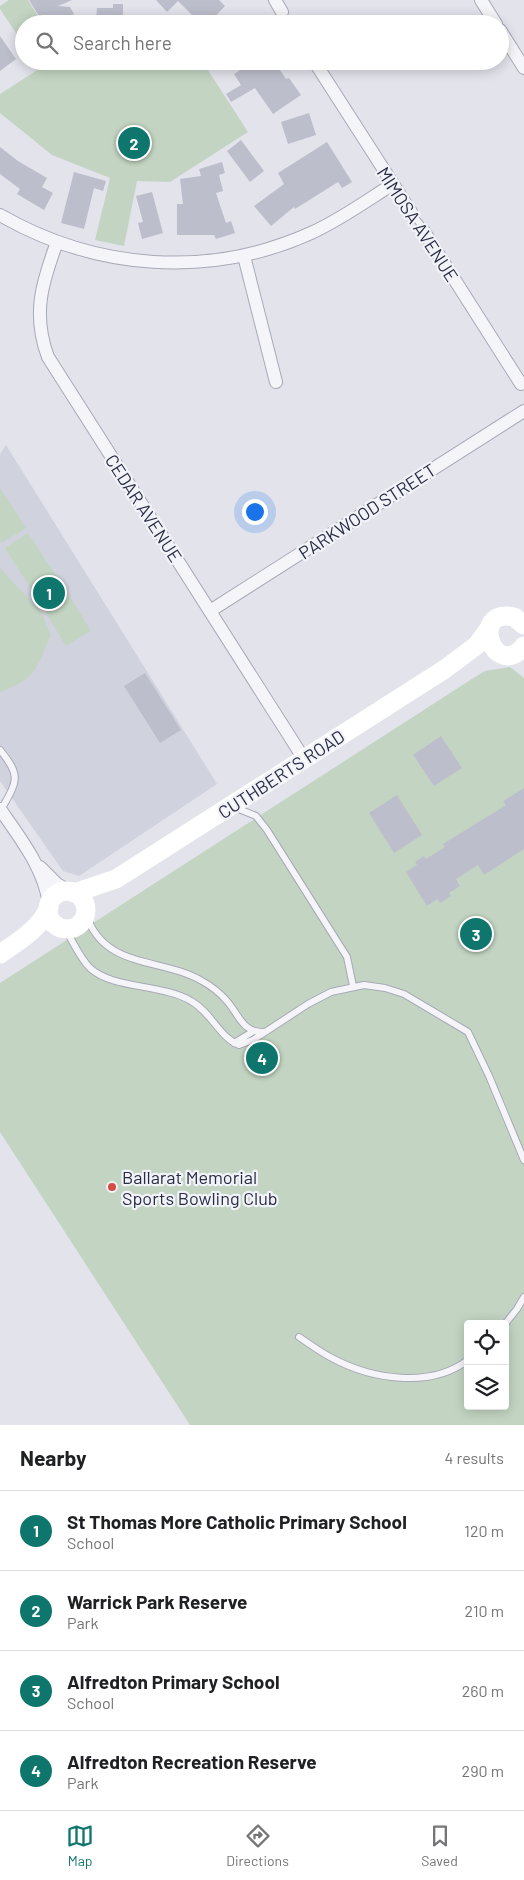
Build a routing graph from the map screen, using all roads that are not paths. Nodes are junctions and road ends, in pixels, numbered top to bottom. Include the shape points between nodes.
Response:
1 (275, 0) edge
2 (481, 0) edge
3 (284, 15) edge
4 (490, 15) edge
5 (509, 44) edge
6 (524, 68) edge
7 (320, 70) edge
8 (393, 184) junction
9 (411, 212) joint
10 (0, 215) edge
11 (423, 230) joint
12 (56, 242) junction
13 (244, 256) junction
14 (276, 382) dead end
15 (522, 384) edge
16 (524, 412) edge
17 (210, 611) junction
18 (515, 614) edge
19 (524, 625) edge
20 (490, 627) junction
21 (524, 646) edge
22 (505, 654) junction
23 (524, 662) edge
24 (445, 669) junction
25 (0, 750) edge
26 (304, 759) junction
27 (231, 806) junction
28 (0, 809) edge
29 (35, 862) junction
30 (116, 879) junction
31 (72, 892) junction
32 (49, 905) junction
33 (86, 913) junction
34 (63, 929) junction
35 (16, 943) junction
36 (0, 954) edge
37 (353, 986) junction
38 (254, 1032) junction
39 (266, 1032) junction
40 (234, 1042) junction
41 (524, 1160) edge
42 (524, 1297) edge
43 (508, 1320) edge
44 (299, 1338) dead end
45 (464, 1363) edge

1 - 3 street
2 - 4 street
5 - 6 street
7 - 8 street, MIMOSA AVENUE
8 - 9 street, MIMOSA AVENUE
8 - 13 street via 324,227
9 - 11 lane, MIMOSA AVENUE
10 - 12 street
11 - 15 street, MIMOSA AVENUE
12 - 13 street via 105,256 140,261 179,263
12 - 17 street, CEDAR AVENUE via 39,309 41,336 48,357
13 - 14 street
16 - 17 street, PARKWOOD STREET
17 - 26 street, CEDAR AVENUE
18 - 19 street via 514,617
18 - 20 street, CUTHBERTS ROAD via 496,620
20 - 22 street via 490,642 495,650
20 - 24 street, CUTHBERTS ROAD via 477,645
21 - 22 street via 517,652
22 - 23 street
22 - 24 street, CUTHBERTS ROAD via 484,656
24 - 26 street, CUTHBERTS ROAD
25 - 28 lane via 13,766 15,778
26 - 27 street, CUTHBERTS ROAD
27 - 30 street, CUTHBERTS ROAD
27 - 37 lane via 252,814 263,825 347,957
28 - 29 street
29 - 31 street via 57,884
29 - 32 street via 45,884
30 - 31 street, CUTHBERTS ROAD
30 - 33 street, CUTHBERTS ROAD
31 - 32 street via 56,895
31 - 33 street via 83,900
32 - 34 street via 51,920
32 - 35 street via 43,918
33 - 34 street via 77,926
33 - 38 lane via 93,931 112,949 134,960 202,980 222,996 243,1024
34 - 35 street
34 - 40 lane via 86,964 98,974 170,992 192,1001
35 - 36 street
37 - 39 lane via 320,997
37 - 41 lane via 379,987 404,994 468,1032
38 - 39 lane
38 - 40 lane
39 - 40 lane via 244,1045
42 - 43 lane
44 - 45 lane via 332,1358 375,1374 420,1379 457,1369

